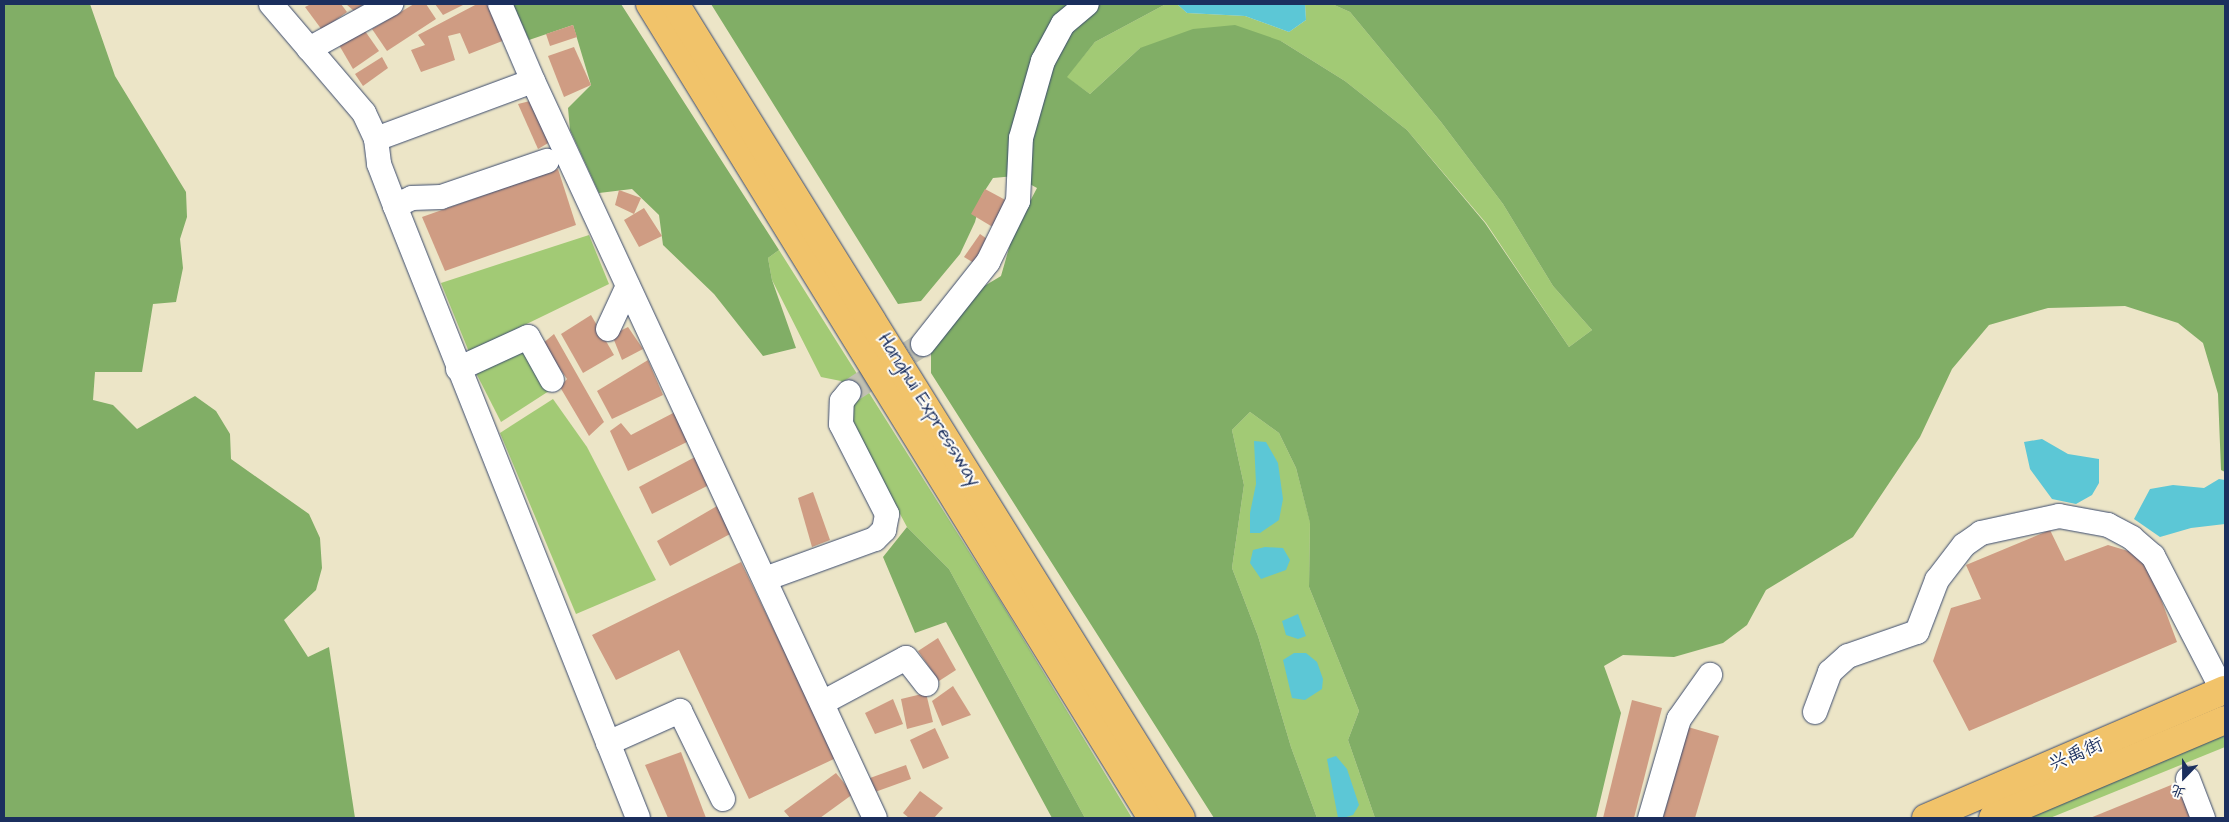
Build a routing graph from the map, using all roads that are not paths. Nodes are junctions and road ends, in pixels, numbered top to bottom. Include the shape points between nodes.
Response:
1 (391, 4) edge
2 (500, 4) edge
3 (650, 4) edge
4 (675, 4) edge
5 (1087, 4) edge
6 (280, 7) edge
7 (309, 49) junction
8 (533, 82) junction
9 (376, 139) junction
10 (548, 161) dead end
11 (395, 206) junction
12 (628, 286) junction
13 (608, 329) dead end
14 (923, 344) tunnel mouth
15 (458, 369) junction
16 (552, 380) dead end
17 (849, 392) tunnel mouth
18 (765, 579) junction
19 (1710, 675) dead end
20 (926, 684) dead end
21 (2224, 690) edge
22 (822, 703) junction
23 (1814, 712) dead end
24 (2225, 720) edge
25 (608, 742) junction
26 (2188, 779) dead end
27 (723, 799) dead end
28 (638, 818) edge
29 (876, 818) edge
30 (1152, 818) edge
31 (1181, 818) edge
32 (1650, 818) edge
33 (1926, 818) edge
34 (1993, 818) edge
35 (2203, 818) edge

1 - 7 street
2 - 8 street
3 - 30 main road, Hanghui Expressway
4 - 31 main road, Hanghui Expressway
5 - 14 street via 1063,24 1044,61 1022,138 1018,201 988,262
6 - 7 street
7 - 9 street via 364,113
8 - 9 street
8 - 12 street
9 - 11 street via 379,164
10 - 11 street via 441,197 412,198
11 - 15 street
12 - 13 street
12 - 18 street
15 - 16 street via 528,337
15 - 25 street
17 - 18 street via 842,401 840,424 887,514 884,530 874,539
18 - 22 street
19 - 32 street via 1679,719
20 - 22 street via 906,658
21 - 23 street via 2153,556 2132,538 2108,525 2058,516 1981,533 1964,545 1937,580 1917,632 1848,656 1830,672
21 - 33 main road, 兴禹街
22 - 29 street
24 - 34 main road, 兴禹街
25 - 27 street via 680,711
25 - 28 street
26 - 35 street

